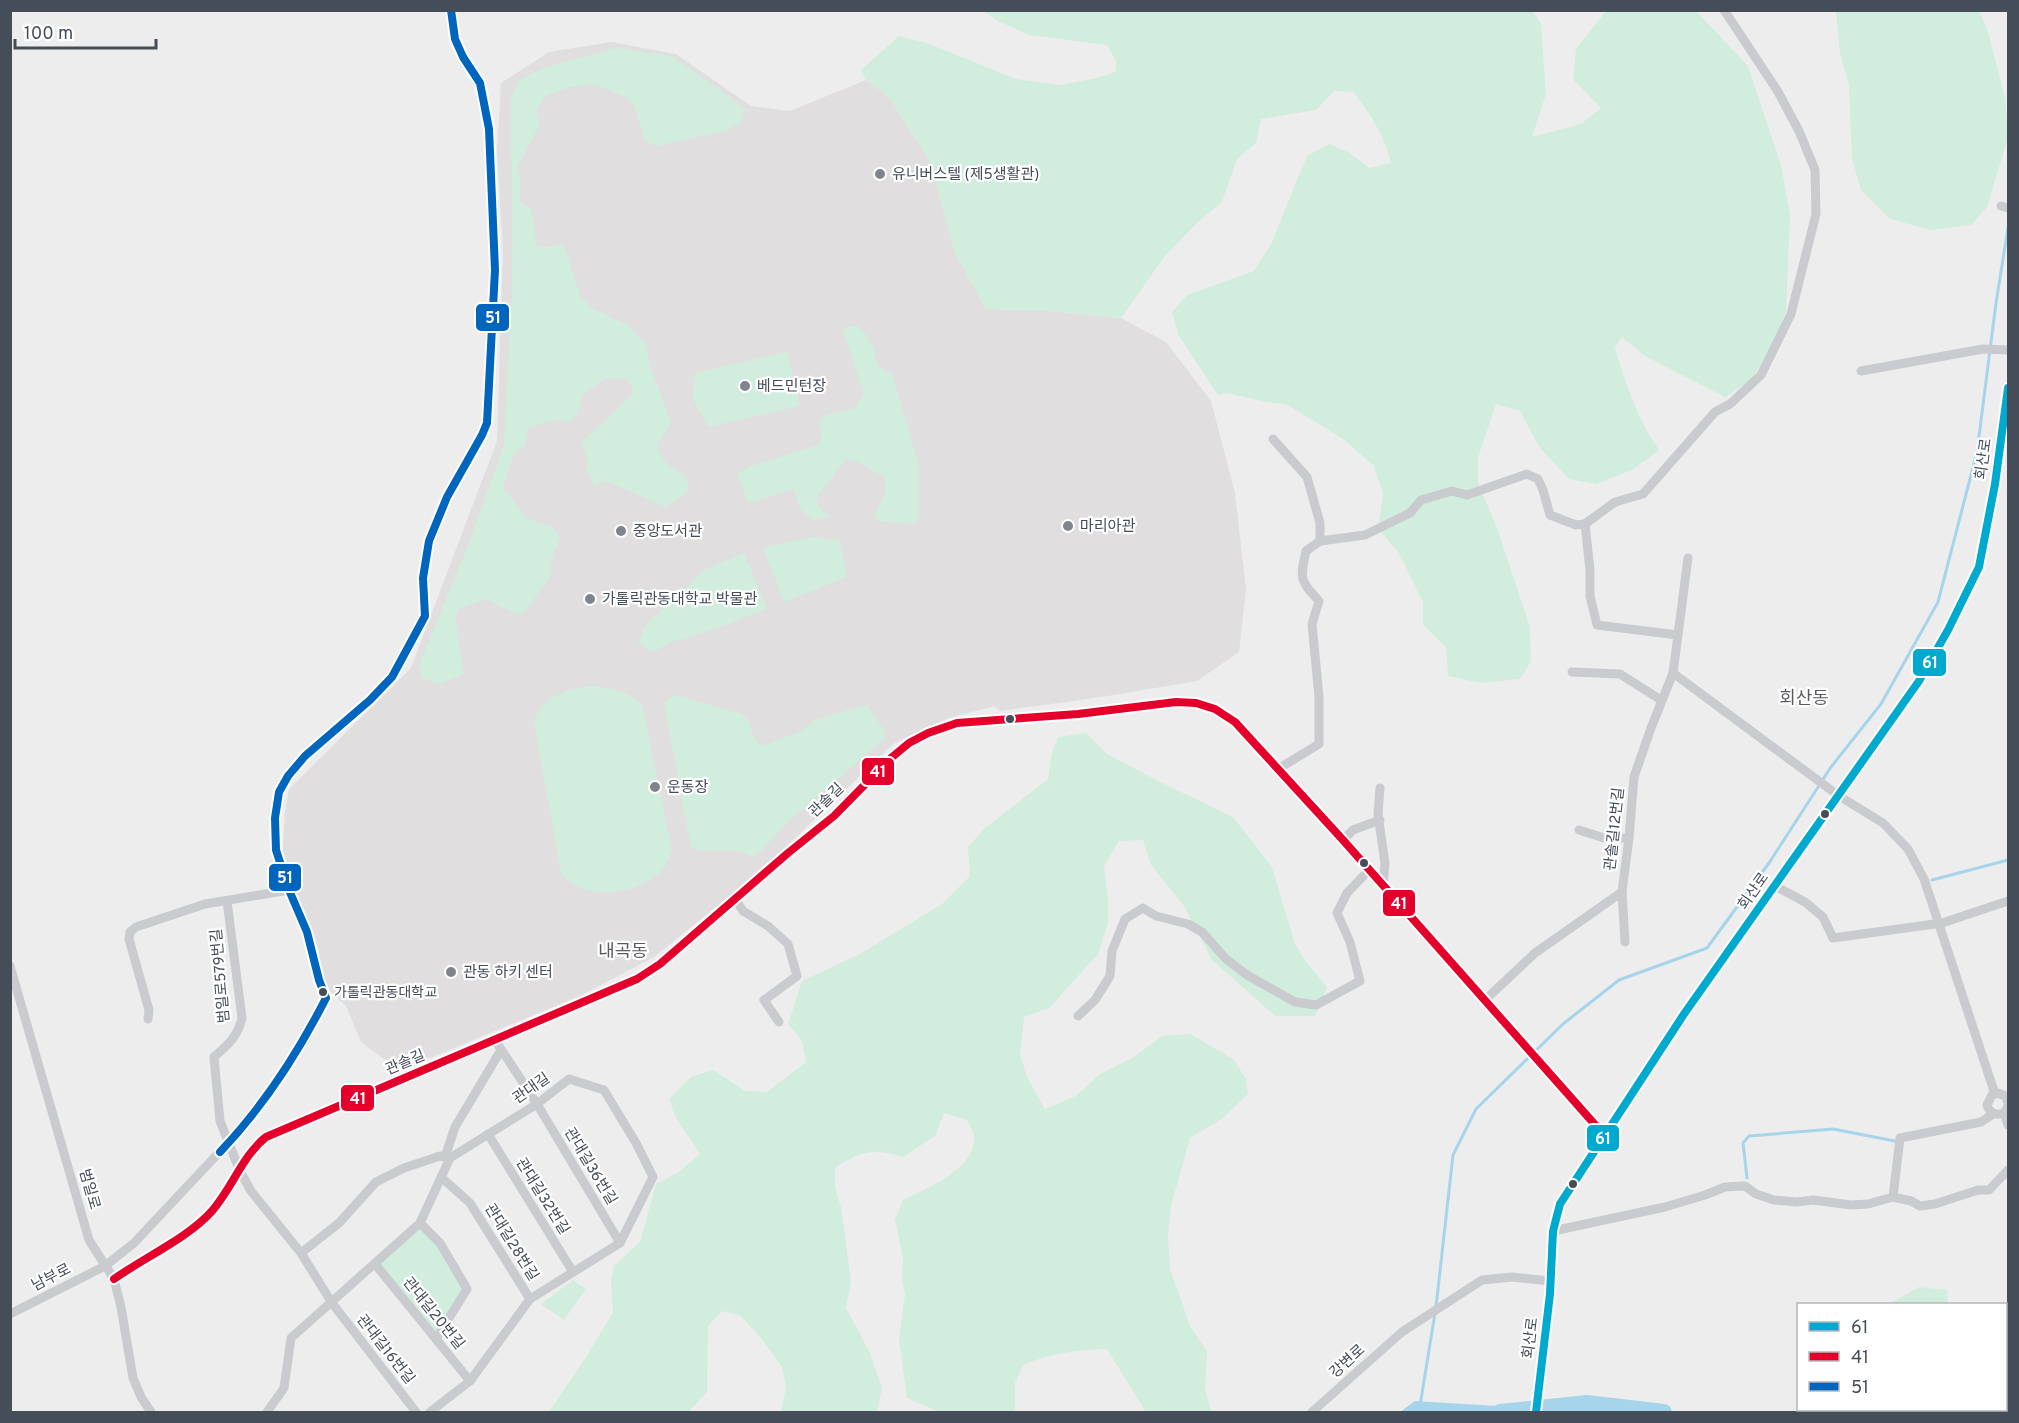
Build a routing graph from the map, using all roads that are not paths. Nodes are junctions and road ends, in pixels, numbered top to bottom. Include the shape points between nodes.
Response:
1 (451, 10) edge
2 (1724, 10) edge
3 (2008, 350) edge
4 (1861, 371) dead end
5 (2008, 388) edge
6 (1273, 439) dead end
7 (1585, 524) junction
8 (1320, 541) junction
9 (1688, 558) dead end
10 (1678, 635) junction
11 (1572, 672) dead end
12 (1673, 673) junction
13 (1661, 700) junction
14 (1278, 769) junction
15 (1380, 789) dead end
16 (1839, 796) junction
17 (1380, 820) junction
18 (1579, 830) dead end
19 (1629, 838) junction
20 (1343, 840) junction
21 (1369, 870) junction
22 (1383, 885) junction
23 (1774, 886) junction
24 (289, 890) junction
25 (1622, 892) junction
26 (735, 899) junction
27 (227, 901) junction
28 (2008, 901) edge
29 (1938, 924) junction
30 (1625, 942) dead end
31 (10, 966) edge
32 (1485, 1000) junction
33 (1078, 1016) dead end
34 (148, 1019) dead end
35 (779, 1022) dead end
36 (495, 1040) junction
37 (501, 1050) junction
38 (1995, 1094) junction
39 (537, 1104) junction
40 (2008, 1107) edge
41 (1993, 1114) junction
42 (2008, 1125) edge
43 (488, 1134) junction
44 (1605, 1136) junction
45 (228, 1143) junction
46 (448, 1158) junction
47 (2008, 1170) edge
48 (240, 1171) junction
49 (441, 1177) junction
50 (1893, 1197) junction
51 (420, 1223) junction
52 (1553, 1232) junction
53 (620, 1243) junction
54 (301, 1253) junction
55 (375, 1264) junction
56 (105, 1266) junction
57 (573, 1272) junction
58 (114, 1279) junction
59 (1550, 1281) junction
60 (530, 1299) junction
61 (332, 1303) junction
62 (10, 1314) edge
63 (436, 1339) junction
64 (470, 1381) junction
65 (151, 1413) edge
66 (267, 1413) edge
67 (416, 1413) edge
68 (430, 1413) edge
69 (1312, 1413) edge
70 (1536, 1413) edge

1 - 24 street via 462,57 480,83 489,129 495,270 487,423 447,497 429,541 423,578 425,616 392,677 305,756 279,792 276,850
2 - 7 street via 1777,90 1815,170 1816,214 1791,314 1761,375 1730,404 1715,412 1642,494 1615,502
3 - 4 street via 1983,349
5 - 16 street, 회산로 via 1979,567 1919,681
6 - 8 street via 1307,477 1320,523
7 - 8 street via 1576,525 1550,515 1538,479 1527,474 1467,495 1452,491 1421,500 1410,513 1365,535
7 - 10 street via 1590,596 1597,625
8 - 14 street via 1306,551 1302,568 1304,585 1319,601 1312,624 1319,744
9 - 10 street, 관솔길12번길
10 - 12 street, 관솔길12번길
11 - 13 street via 1620,674
12 - 13 street, 관솔길12번길
12 - 16 street
13 - 19 street, 관솔길12번길 via 1634,777
14 - 20 street, 관솔길
14 - 26 street, 관솔길 via 1236,722 1196,703 1153,703 1078,714 957,723 909,742 834,816
15 - 17 street
16 - 23 street, 회산로
16 - 29 street via 1883,823 1908,849 1924,879
17 - 20 street via 1353,830
17 - 22 street
18 - 19 street via 1604,838
19 - 25 street, 관솔길12번길
20 - 21 street, 관솔길
21 - 22 street, 관솔길
21 - 33 street via 1347,893 1337,913 1350,942 1360,981 1316,1005 1295,1002 1247,975 1202,932 1188,924 1156,916 1143,908 1125,919 1112,951 1110,976 1095,1000
22 - 32 street, 관솔길
23 - 29 street via 1823,917 1833,938
23 - 44 street, 회산로
24 - 27 street
24 - 45 street via 307,932 326,998 284,1072
25 - 30 street
25 - 32 street, 관솔길12번길 via 1535,952
26 - 35 street via 743,911 788,944 797,976 764,1000
26 - 36 street, 관솔길 via 637,979
27 - 34 street via 206,904 130,932
27 - 45 street, 범일로579번길 via 242,1018 232,1041 214,1057 220,1120
28 - 29 street
29 - 38 street
31 - 56 street, 범일로 via 89,1240
32 - 44 street, 관솔길
36 - 37 street
36 - 48 street, 관솔길 via 266,1137 254,1146
37 - 39 street
37 - 46 street via 455,1127
38 - 40 street via 2005,1096
38 - 41 street via 1988,1101
39 - 43 street, 관대길
39 - 53 street, 관대길36번길
39 - 53 street, 관대길 via 569,1079 604,1090 636,1143 653,1176
40 - 41 street
40 - 42 street
41 - 50 street via 1981,1122 1900,1138
43 - 46 street, 관대길
43 - 57 street, 관대길32번길
44 - 52 street, 회산로 via 1560,1204
45 - 48 street, 범일로579번길
45 - 56 street via 134,1243
46 - 49 street
46 - 54 street via 440,1156 404,1168 376,1182 339,1223
47 - 50 street via 1989,1190 1935,1204 1920,1206
48 - 54 street, 범일로579번길 via 251,1191
48 - 58 street, 관솔길 via 199,1225
49 - 51 street
49 - 60 street, 관대길28번길 via 470,1203
50 - 52 street via 1851,1205 1797,1202 1774,1200 1745,1186 1725,1187 1665,1207
51 - 55 street
51 - 63 street via 440,1243 467,1289
52 - 59 street, 회산로
53 - 57 street
54 - 61 street, 범일로579번길
55 - 61 street
55 - 63 street, 관대길20번길
56 - 58 street, 범일로
56 - 62 street, 남부로
57 - 60 street
58 - 65 street, 범일로 via 133,1378
59 - 69 street, 강변로 via 1512,1277 1482,1280 1402,1332
59 - 70 street, 회산로
60 - 64 street
61 - 66 street via 291,1338 284,1388
61 - 67 street, 관대길16번길
63 - 64 street, 관대길20번길
64 - 68 street

